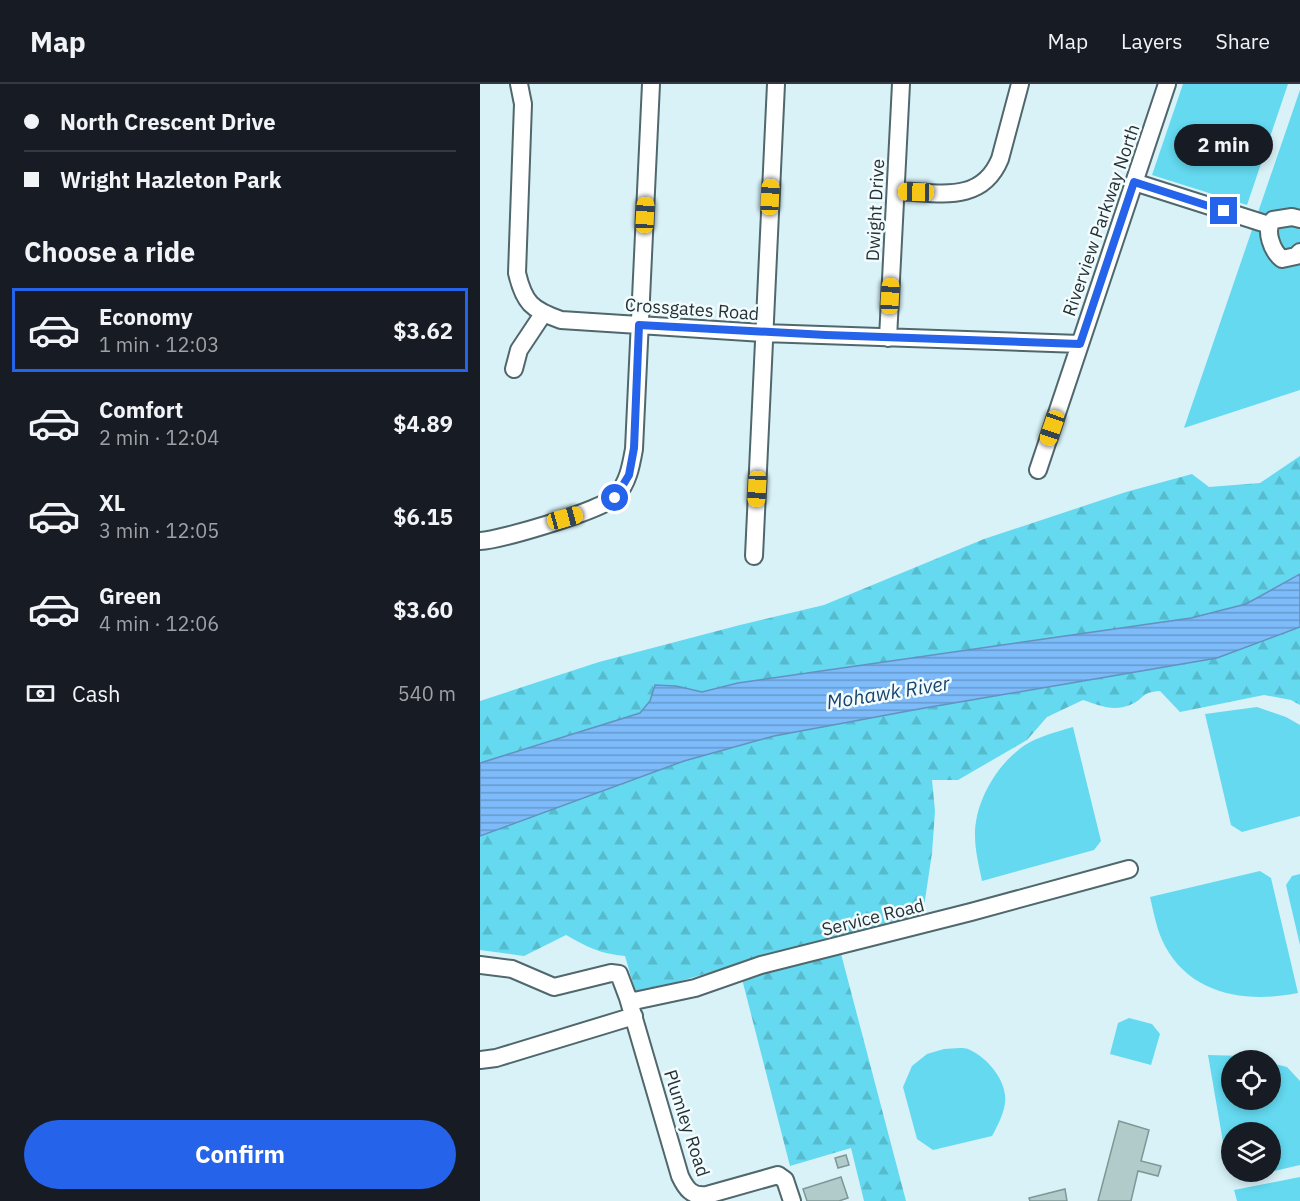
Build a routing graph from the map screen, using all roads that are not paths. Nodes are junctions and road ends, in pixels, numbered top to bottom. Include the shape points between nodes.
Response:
1 (519, 84) edge
2 (651, 84) edge
3 (776, 84) edge
4 (901, 84) edge
5 (1020, 84) edge
6 (1167, 84) edge
7 (1134, 182) junction
8 (896, 191) junction
9 (1300, 219) edge
10 (1269, 225) junction
11 (1300, 252) edge
12 (543, 314) junction
13 (639, 325) junction
14 (764, 333) junction
15 (888, 338) junction
16 (1080, 344) junction
17 (514, 369) dead end
18 (1038, 470) dead end
19 (480, 541) edge
20 (754, 556) dead end
21 (1129, 869) dead end
22 (480, 964) edge
23 (628, 998) junction
24 (634, 1016) junction
25 (480, 1060) edge
26 (689, 1195) edge
27 (792, 1201) edge

1 - 12 street via 523,104 517,273 529,305
2 - 13 street
3 - 14 street
4 - 8 street, Dwight Drive
5 - 8 street via 1000,159 985,183 957,193
6 - 7 street, Riverview Parkway North
7 - 10 street
7 - 16 street, Riverview Parkway North
8 - 15 street, Dwight Drive
9 - 10 street via 1273,220
10 - 11 street via 1275,254 1285,259
12 - 13 street, Crossgates Road via 561,320
12 - 17 street via 519,350
13 - 14 street, Crossgates Road
13 - 19 street via 634,448 629,475 621,490 607,504 585,513
14 - 15 street, Crossgates Road
14 - 20 street
15 - 16 street, Crossgates Road
16 - 18 street, Riverview Parkway North
21 - 23 street, Service Road via 761,965 672,994 634,1001
22 - 23 street, Plumley Road via 512,969 554,987 615,973 621,977
23 - 24 street, Plumley Road
24 - 25 street
24 - 26 street, Plumley Road via 680,1176
26 - 27 street, Plumley Road via 707,1195 778,1175 785,1180

